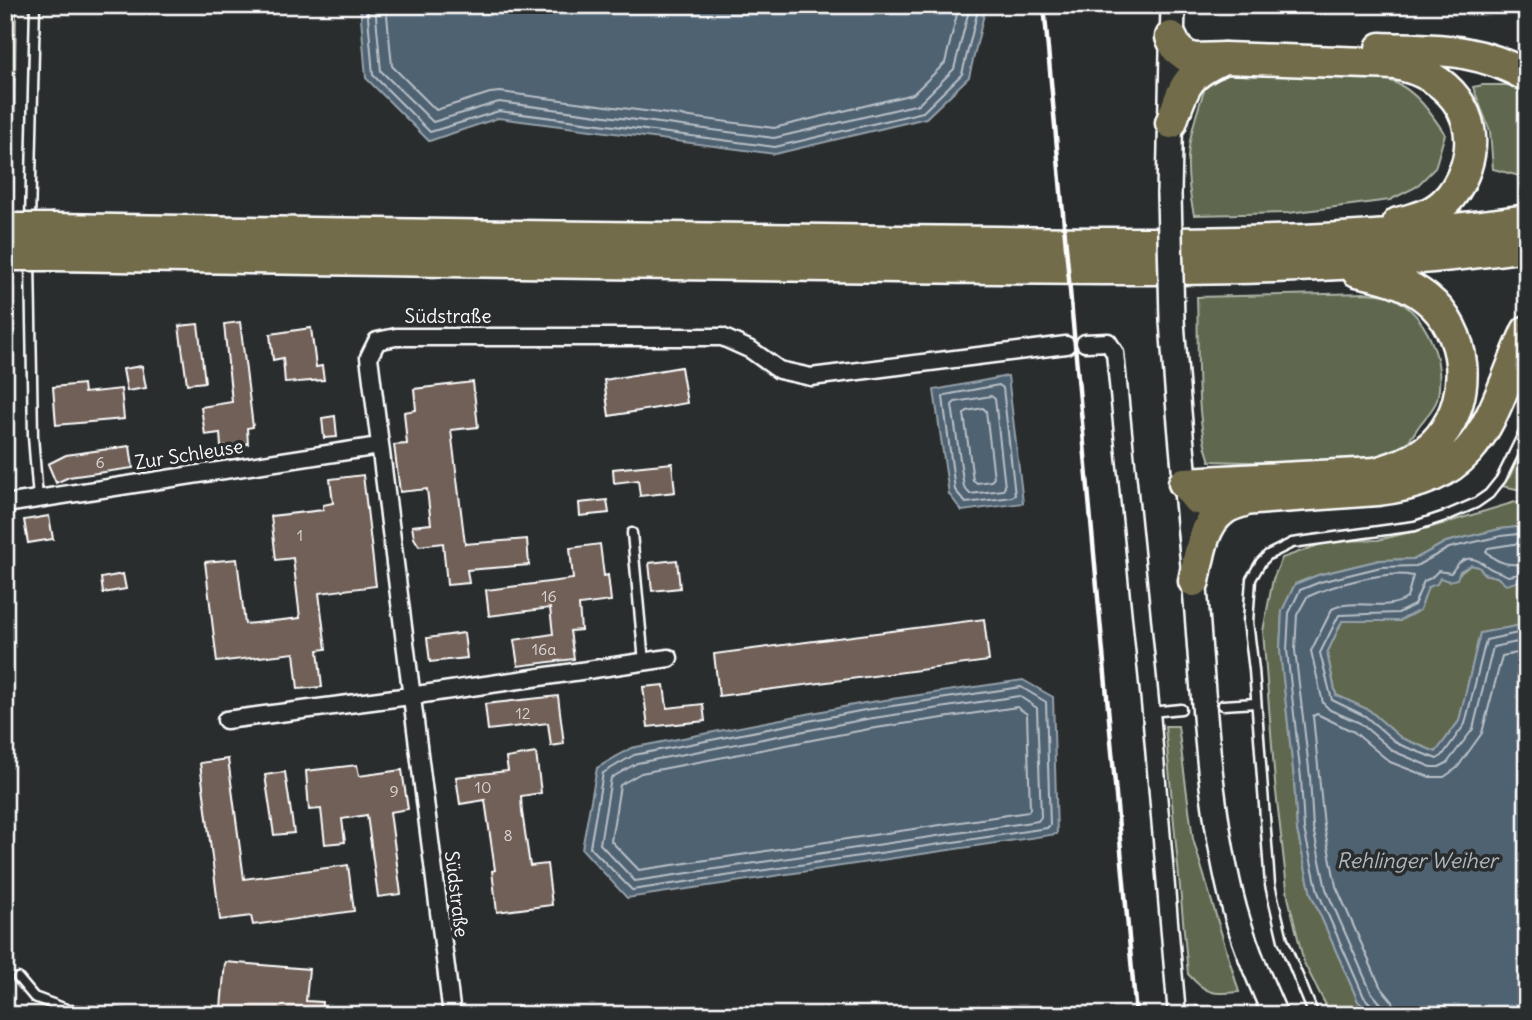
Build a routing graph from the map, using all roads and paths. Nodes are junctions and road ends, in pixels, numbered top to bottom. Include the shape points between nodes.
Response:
1 (35, 5) edge
2 (1173, 5) edge
3 (1171, 37) junction
4 (1224, 58) junction
5 (1527, 76) edge
6 (1171, 123) junction
7 (1527, 220) edge
8 (29, 243) edge
9 (1527, 246) edge
10 (1332, 252) junction
11 (1527, 331) edge
12 (1085, 343) dead end
13 (1066, 345) dead end
14 (1527, 426) edge
15 (379, 446) junction
16 (1184, 483) junction
17 (38, 499) junction
18 (1247, 499) junction
19 (5, 504) edge
20 (632, 533) dead end
21 (1194, 581) junction
22 (670, 658) dead end
23 (645, 662) junction
24 (410, 696) junction
25 (1256, 703) junction
26 (1223, 705) dead end
27 (1181, 709) dead end
28 (1151, 712) junction
29 (226, 720) dead end
30 (18, 978) dead end
31 (125, 1015) edge
32 (452, 1015) edge
33 (1177, 1015) edge
34 (1275, 1015) edge
35 (1314, 1015) edge

1 - 8 lane
2 - 3 main road
3 - 4 highway via 1186,56
3 - 5 highway via 1461,51 1493,59
3 - 6 main road
4 - 6 highway via 1188,79
4 - 10 highway via 1396,64 1419,69 1457,100 1469,130 1469,157 1449,199 1416,218
6 - 16 main road, bridge via 1172,320
7 - 10 highway via 1426,232
8 - 10 highway via 1131,243
8 - 17 lane
9 - 10 highway via 1428,258
10 - 16 highway via 1405,284 1446,317 1456,340 1462,379 1453,416 1440,437 1422,454 1376,473
11 - 18 highway via 1483,434 1451,467 1402,487
12 - 28 street via 1108,342 1115,352
13 - 15 street, Südstraße via 811,377 779,370 722,337 396,337 377,341 369,357
14 - 25 lane via 1501,479 1489,494 1463,510 1415,526 1292,544 1261,562 1251,579 1247,606
15 - 17 street, Zur Schleuse
15 - 24 street, Südstraße
16 - 18 highway via 1197,499
16 - 21 main road
17 - 19 street, Zur Schleuse
18 - 21 highway via 1224,509 1210,524
20 - 23 lane
21 - 34 main road via 1223,858 1254,967
22 - 23 street
23 - 24 street
24 - 29 street
24 - 32 street, Südstraße
25 - 26 lane
25 - 35 lane via 1270,885 1283,940
27 - 28 lane
28 - 33 street
30 - 31 lane via 34,997 69,1010

